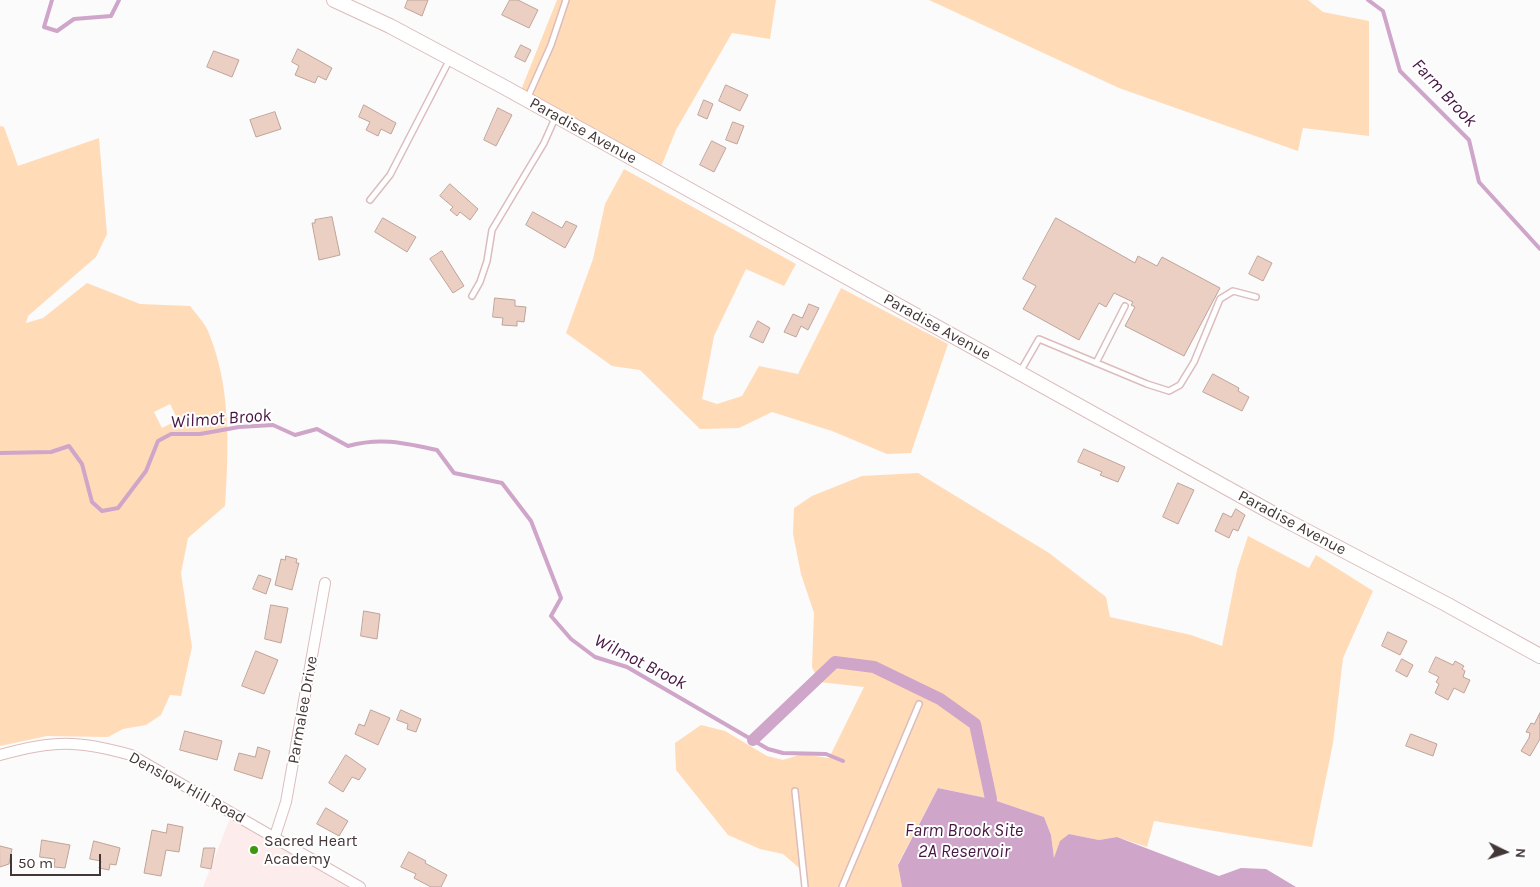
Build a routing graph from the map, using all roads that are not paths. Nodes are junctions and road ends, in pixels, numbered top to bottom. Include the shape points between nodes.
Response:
1 (334, 0) edge
2 (566, 0) edge
3 (450, 58) junction
4 (527, 100) junction
5 (556, 116) junction
6 (370, 200) dead end
7 (472, 296) dead end
8 (1256, 297) dead end
9 (1125, 306) dead end
10 (1096, 363) junction
11 (1020, 373) junction
12 (325, 582) dead end
13 (1540, 656) edge
14 (919, 704) dead end
15 (0, 755) edge
16 (795, 791) dead end
17 (275, 836) junction
18 (360, 887) edge
19 (805, 887) edge
20 (842, 887) edge

1 - 3 street, Paradise Avenue
2 - 4 lane
3 - 4 street, Paradise Avenue
3 - 6 lane via 390,175
4 - 5 street, Paradise Avenue
5 - 7 lane via 544,143 492,230 480,282
5 - 11 street, Paradise Avenue
8 - 10 lane via 1233,291 1220,299 1194,362 1180,384 1169,391
9 - 10 lane
10 - 11 lane via 1039,339
11 - 13 street, Paradise Avenue
12 - 17 street, Parmalee Drive via 286,802
14 - 20 lane
15 - 17 street, Denslow Hill Road via 24,748 72,742 130,755
16 - 19 lane
17 - 18 street, Denslow Hill Road

